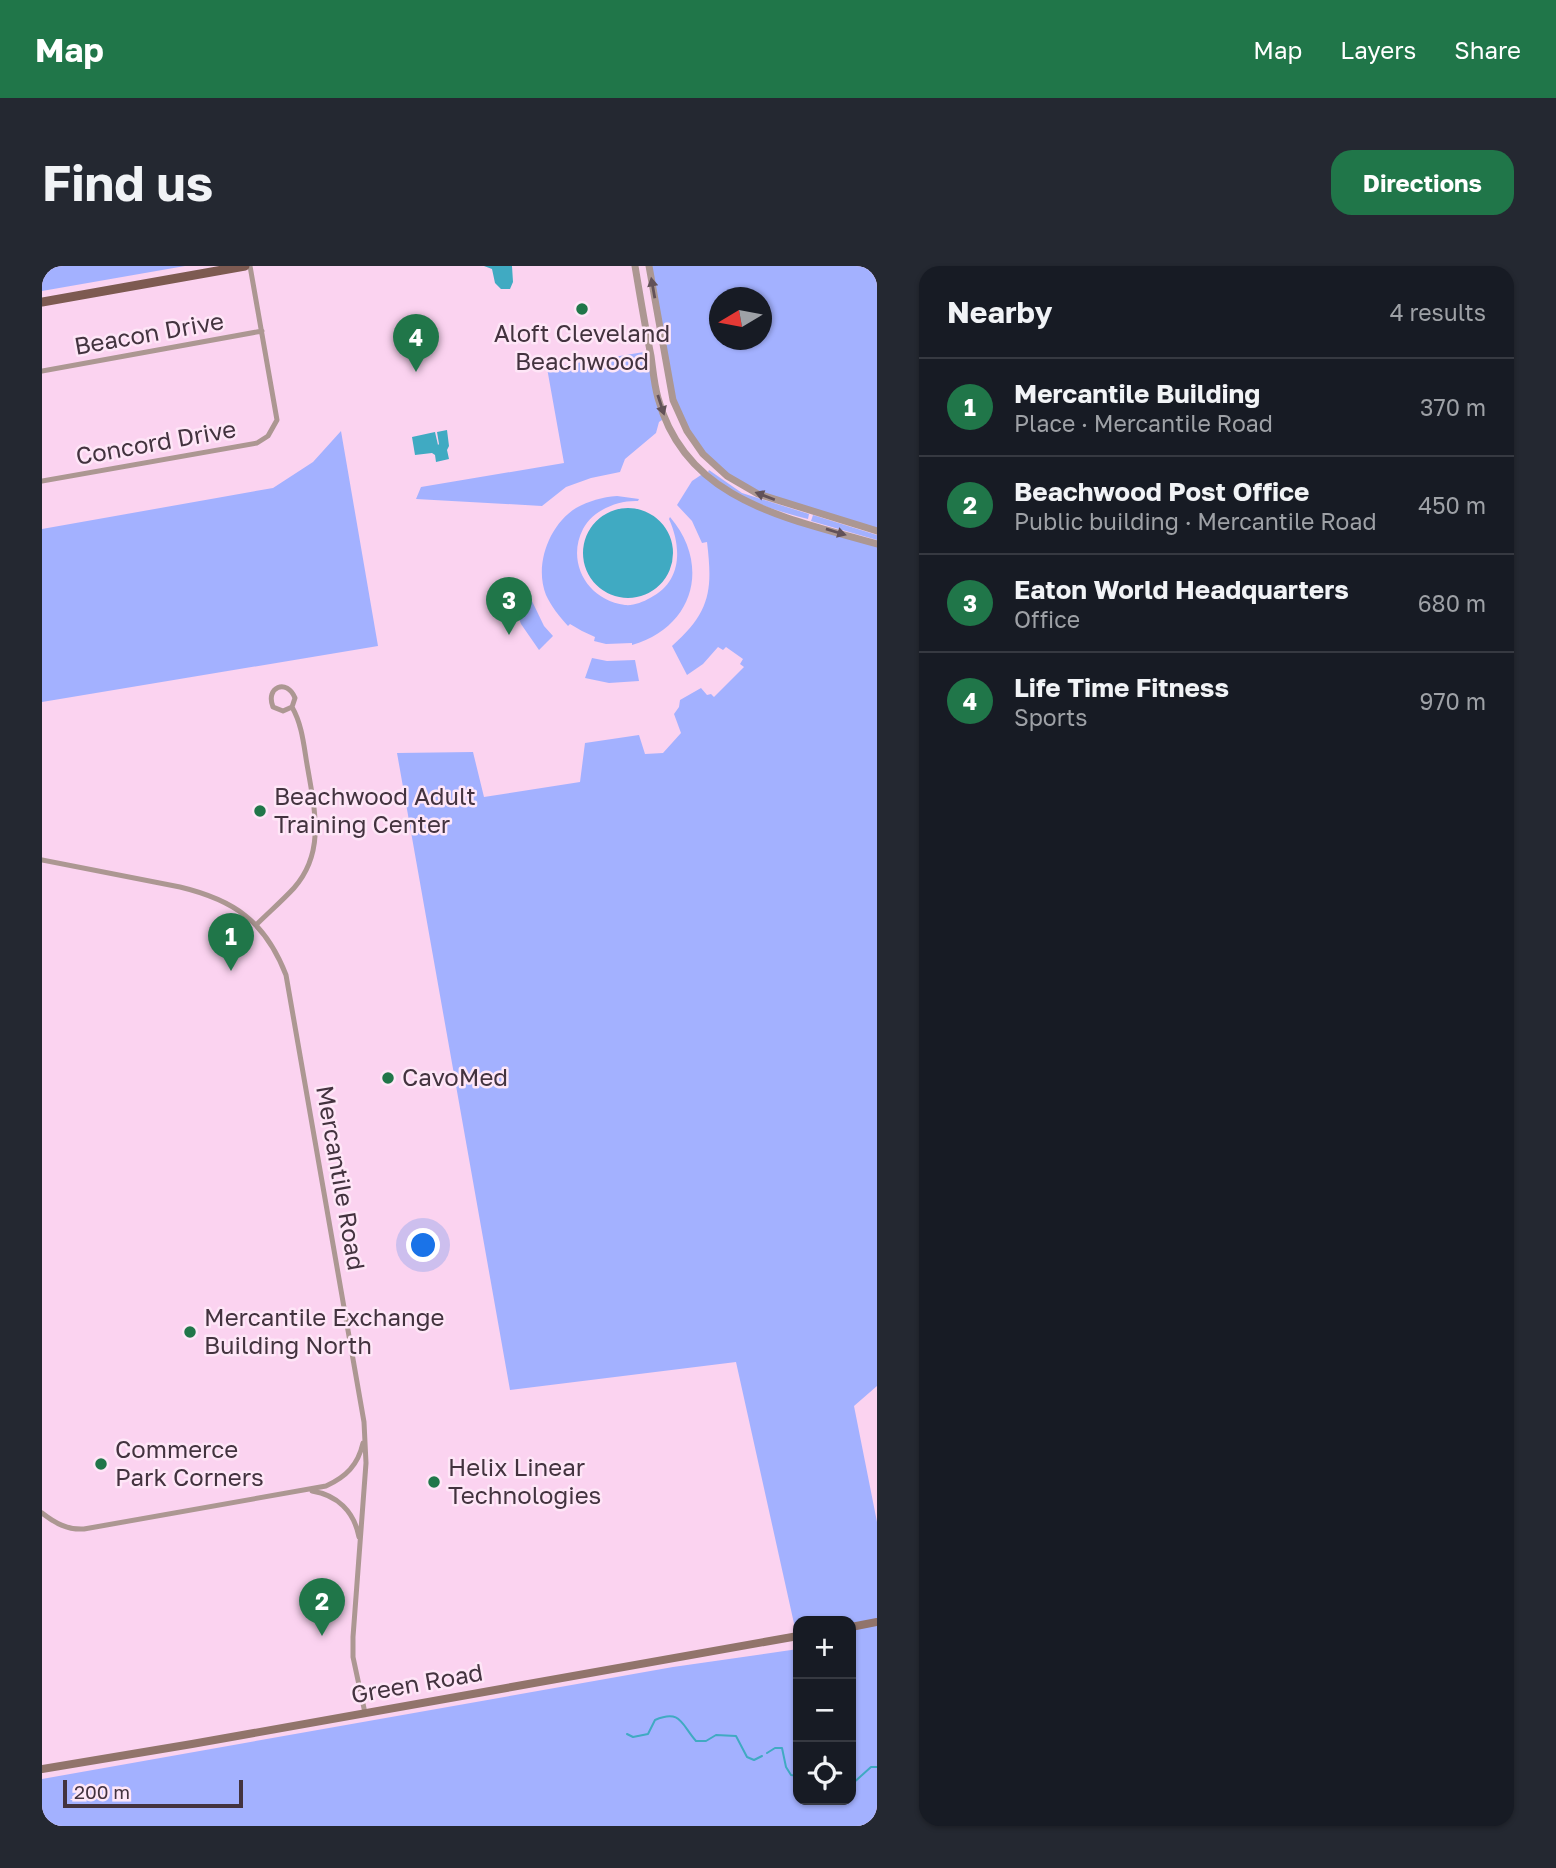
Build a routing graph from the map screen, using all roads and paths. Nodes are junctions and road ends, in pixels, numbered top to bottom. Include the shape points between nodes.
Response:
1 (245, 266) edge
2 (250, 266) edge
3 (635, 266) edge
4 (649, 266) edge
5 (42, 302) edge
6 (262, 331) junction
7 (42, 371) edge
8 (42, 481) edge
9 (877, 531) edge
10 (877, 544) edge
11 (292, 707) junction
12 (42, 860) edge
13 (256, 925) junction
14 (365, 1433) junction
15 (302, 1491) junction
16 (42, 1513) edge
17 (360, 1543) junction
18 (877, 1622) edge
19 (856, 1626) edge
20 (793, 1637) edge
21 (365, 1713) junction
22 (42, 1769) edge

1 - 5 main road
2 - 6 street, Concord Drive
3 -> 10 street via 658,399 692,461 725,491 751,505
9 -> 4 street via 758,494 727,476 703,454 673,400
6 - 7 street, Beacon Drive
6 - 8 street, Concord Drive via 277,420 268,436 257,443
11 - 11 street via 295,698 291,690 281,687 272,692 273,707 283,712
11 - 13 street via 299,719 316,841 296,886
12 - 13 street, Mercantile Road via 202,892 235,906
13 - 14 street, Mercantile Road via 275,950 288,984
14 - 15 street via 359,1458 346,1474 326,1486
14 - 17 street, Mercantile Road
15 - 16 street via 84,1529 65,1527
15 - 17 street via 323,1493 341,1504 354,1520
17 - 21 street, Mercantile Road via 353,1657
18 - 19 main road
20 - 21 main road, Green Road
21 - 22 main road, Green Road

